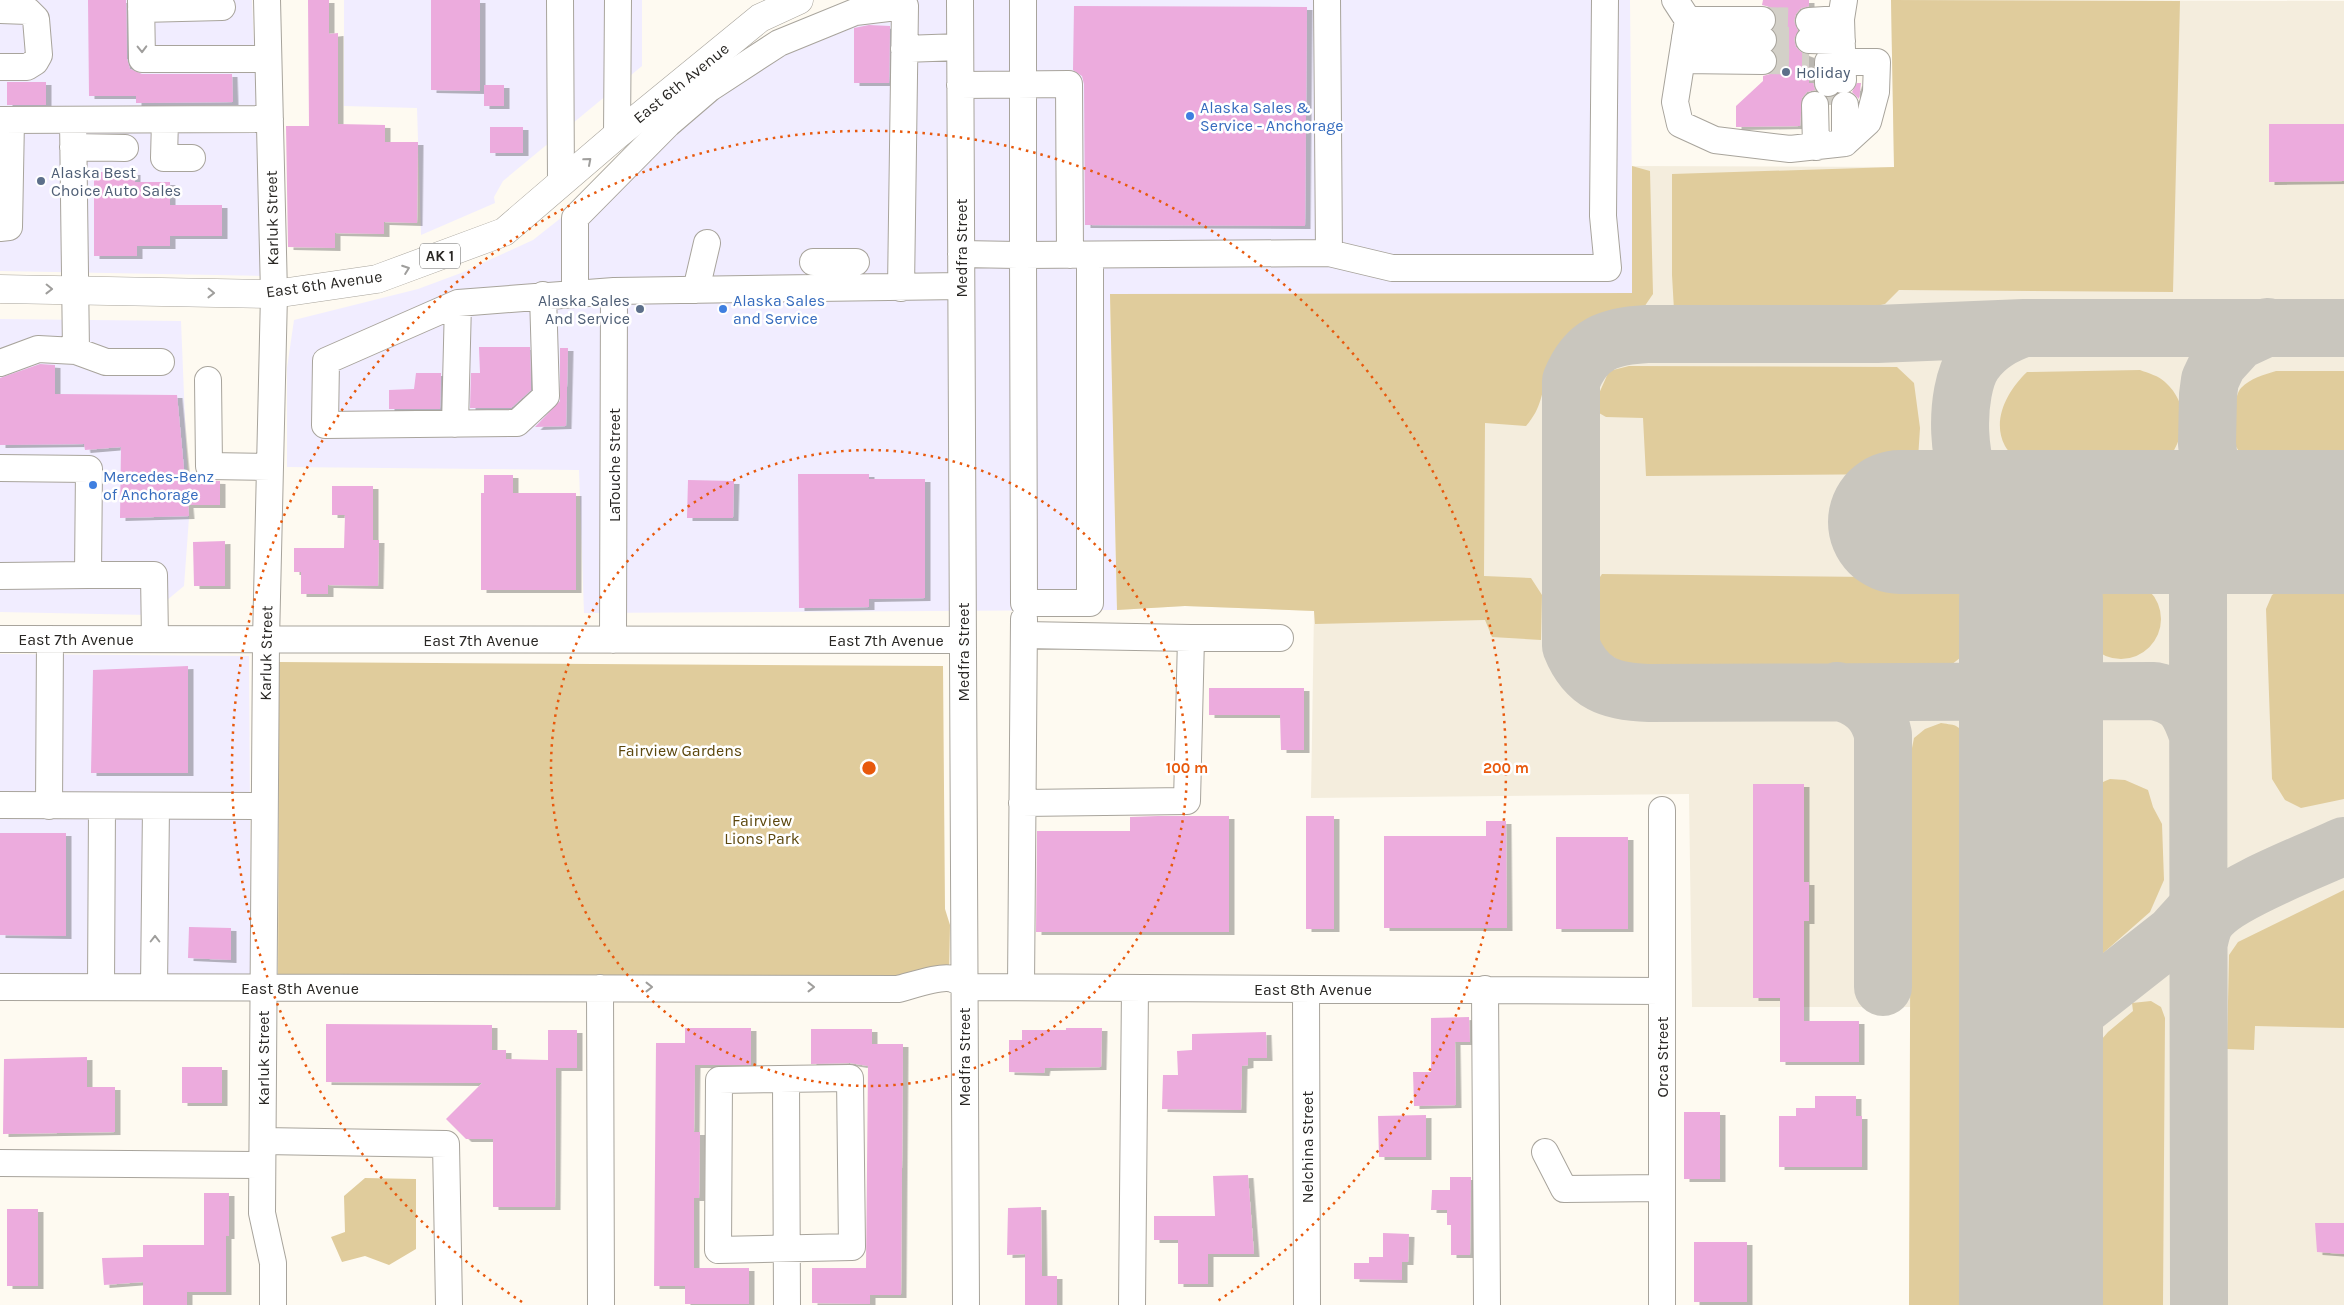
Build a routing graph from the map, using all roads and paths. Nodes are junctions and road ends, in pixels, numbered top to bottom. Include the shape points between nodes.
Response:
1 (267, 0) edge
2 (560, 0) edge
3 (618, 0) edge
4 (799, 0) edge
5 (960, 0) edge
6 (1023, 0) edge
7 (1327, 0) edge
8 (1606, 0) edge
9 (141, 4) edge
10 (222, 8) dead end
11 (0, 10) edge
12 (1683, 30) edge
13 (960, 47) junction
14 (904, 49) junction
15 (268, 59) junction
16 (1828, 62) edge
17 (0, 67) edge
18 (1023, 84) junction
19 (960, 85) junction
20 (270, 119) junction
21 (6, 120) edge
22 (73, 120) junction
23 (165, 120) junction
24 (617, 135) junction
25 (1830, 145) junction
26 (73, 147) junction
27 (125, 148) dead end
28 (192, 158) dead end
29 (562, 184) junction
30 (0, 228) edge
31 (707, 243) dead end
32 (1329, 253) junction
33 (961, 254) junction
34 (1023, 255) junction
35 (1080, 255) junction
36 (813, 262) dead end
37 (856, 262) dead end
38 (961, 286) junction
39 (901, 288) junction
40 (0, 289) edge
41 (76, 290) junction
42 (696, 290) junction
43 (614, 291) junction
44 (575, 292) junction
45 (274, 294) junction
46 (543, 295) junction
47 (458, 303) junction
48 (76, 351) junction
49 (161, 362) dead end
50 (0, 363) edge
51 (208, 380) dead end
52 (455, 424) junction
53 (270, 466) junction
54 (0, 468) edge
55 (88, 575) junction
56 (0, 576) edge
57 (1024, 603) junction
58 (1024, 635) junction
59 (1191, 638) junction
60 (1280, 638) dead end
61 (0, 639) edge
62 (50, 639) junction
63 (155, 639) junction
64 (266, 640) junction
65 (613, 640) junction
66 (962, 640) junction
67 (1022, 803) junction
68 (0, 806) edge
69 (49, 806) junction
70 (102, 806) junction
71 (156, 806) junction
72 (264, 806) junction
73 (1662, 810) dead end
74 (0, 987) edge
75 (101, 987) junction
76 (154, 987) junction
77 (964, 987) junction
78 (1021, 987) junction
79 (263, 988) junction
80 (600, 988) junction
81 (1135, 988) junction
82 (1306, 989) junction
83 (1485, 990) junction
84 (1662, 990) junction
85 (786, 1079) junction
86 (1545, 1152) dead end
87 (262, 1153) junction
88 (0, 1163) edge
89 (1662, 1188) junction
90 (787, 1249) junction
91 (273, 1305) edge
92 (449, 1305) edge
93 (602, 1305) edge
94 (787, 1305) edge
95 (966, 1305) edge
96 (1132, 1305) edge
97 (1307, 1305) edge
98 (1487, 1305) edge
99 (1662, 1305) edge

1 - 15 street, Karluk Street
2 - 29 street
3 - 24 street
4 - 24 highway, East 6th Avenue / AK 1 via 760,18
5 - 13 street, Medfra Street
6 - 18 street
7 - 32 street
8 - 32 street via 1603,216 1608,268 1392,268
9 - 10 street
9 -> 15 street via 142,59
11 - 17 street via 28,11 36,19 39,55 27,67
12 - 12 street via 1763,40
12 - 25 street via 1675,102 1680,124 1715,140 1790,149
13 - 14 street
13 - 19 street, Medfra Street
14 - 39 street
14 - 44 street via 905,6 855,12 779,43 710,88 668,124 575,218
15 - 20 street, Karluk Street
16 - 25 street
16 - 25 street via 1877,62 1876,92 1868,122
18 - 19 street
18 - 34 street
18 - 35 street via 1069,84
19 - 33 street, Medfra Street
20 - 23 street
20 - 45 street, Karluk Street
21 - 22 street
21 - 30 street via 9,228
22 - 23 street
22 - 26 street
23 - 28 street via 164,158
29 -> 24 highway, East 6th Avenue / AK 1
26 - 27 street
26 - 41 street
45 -> 29 highway, East 6th Avenue / AK 1 via 377,279 504,232
31 - 42 street
32 - 35 street
33 - 34 street
33 - 38 street, Medfra Street
34 - 35 street
34 - 57 street
35 - 57 street via 1090,604
36 - 37 street
38 - 39 street
38 - 66 street, Medfra Street
39 - 42 street
40 -> 41 highway, East 6th Avenue / AK 1
41 -> 45 highway, East 6th Avenue / AK 1
41 - 48 street
42 - 43 street
43 - 44 street
43 - 65 street, LaTouche Street
44 - 46 street
45 - 53 street, Karluk Street
46 - 47 street
46 - 52 street via 546,396 517,423
47 - 52 street
47 - 52 street via 326,361 325,425
48 - 49 street via 106,362
48 - 50 street via 38,350
51 - 53 street via 208,466
53 - 64 street, Karluk Street
54 - 55 street via 89,469
55 - 56 street
55 - 63 street via 154,576
57 - 58 street
58 - 59 street
58 - 67 street
59 - 60 street
59 - 67 street via 1187,801
61 - 62 street, East 7th Avenue
62 - 63 street, East 7th Avenue
62 - 69 street
63 - 64 street, East 7th Avenue
64 - 65 street, East 7th Avenue
64 - 72 street, Karluk Street
65 - 66 street, East 7th Avenue
66 - 77 street, Medfra Street
67 - 78 street
68 - 69 street
69 - 70 street
70 - 71 street
70 - 75 street
71 - 72 street
76 -> 71 street
72 - 79 street, Karluk Street
73 - 84 street, Orca Street
74 - 75 street, East 8th Avenue
75 - 76 street, East 8th Avenue
76 - 79 street, East 8th Avenue
77 - 78 street, East 8th Avenue
80 -> 77 street, East 8th Avenue via 898,989 952,978
77 - 95 street, Medfra Street
78 - 81 street, East 8th Avenue
79 - 80 street, East 8th Avenue
79 - 87 street, Karluk Street
80 - 93 street
81 - 82 street, East 8th Avenue
81 - 96 street
82 - 83 street, East 8th Avenue
82 - 97 street, Nelchina Street
83 - 84 street, East 8th Avenue
83 - 98 street
84 - 89 street, Orca Street
85 - 90 street
85 - 90 street via 850,1078 852,1247
85 - 90 street via 718,1080 718,1250
86 - 89 street via 1564,1189
87 - 88 street
87 - 91 street, Karluk Street via 262,1213 273,1263
87 - 92 street via 446,1144
89 - 99 street, Orca Street
90 - 94 street

